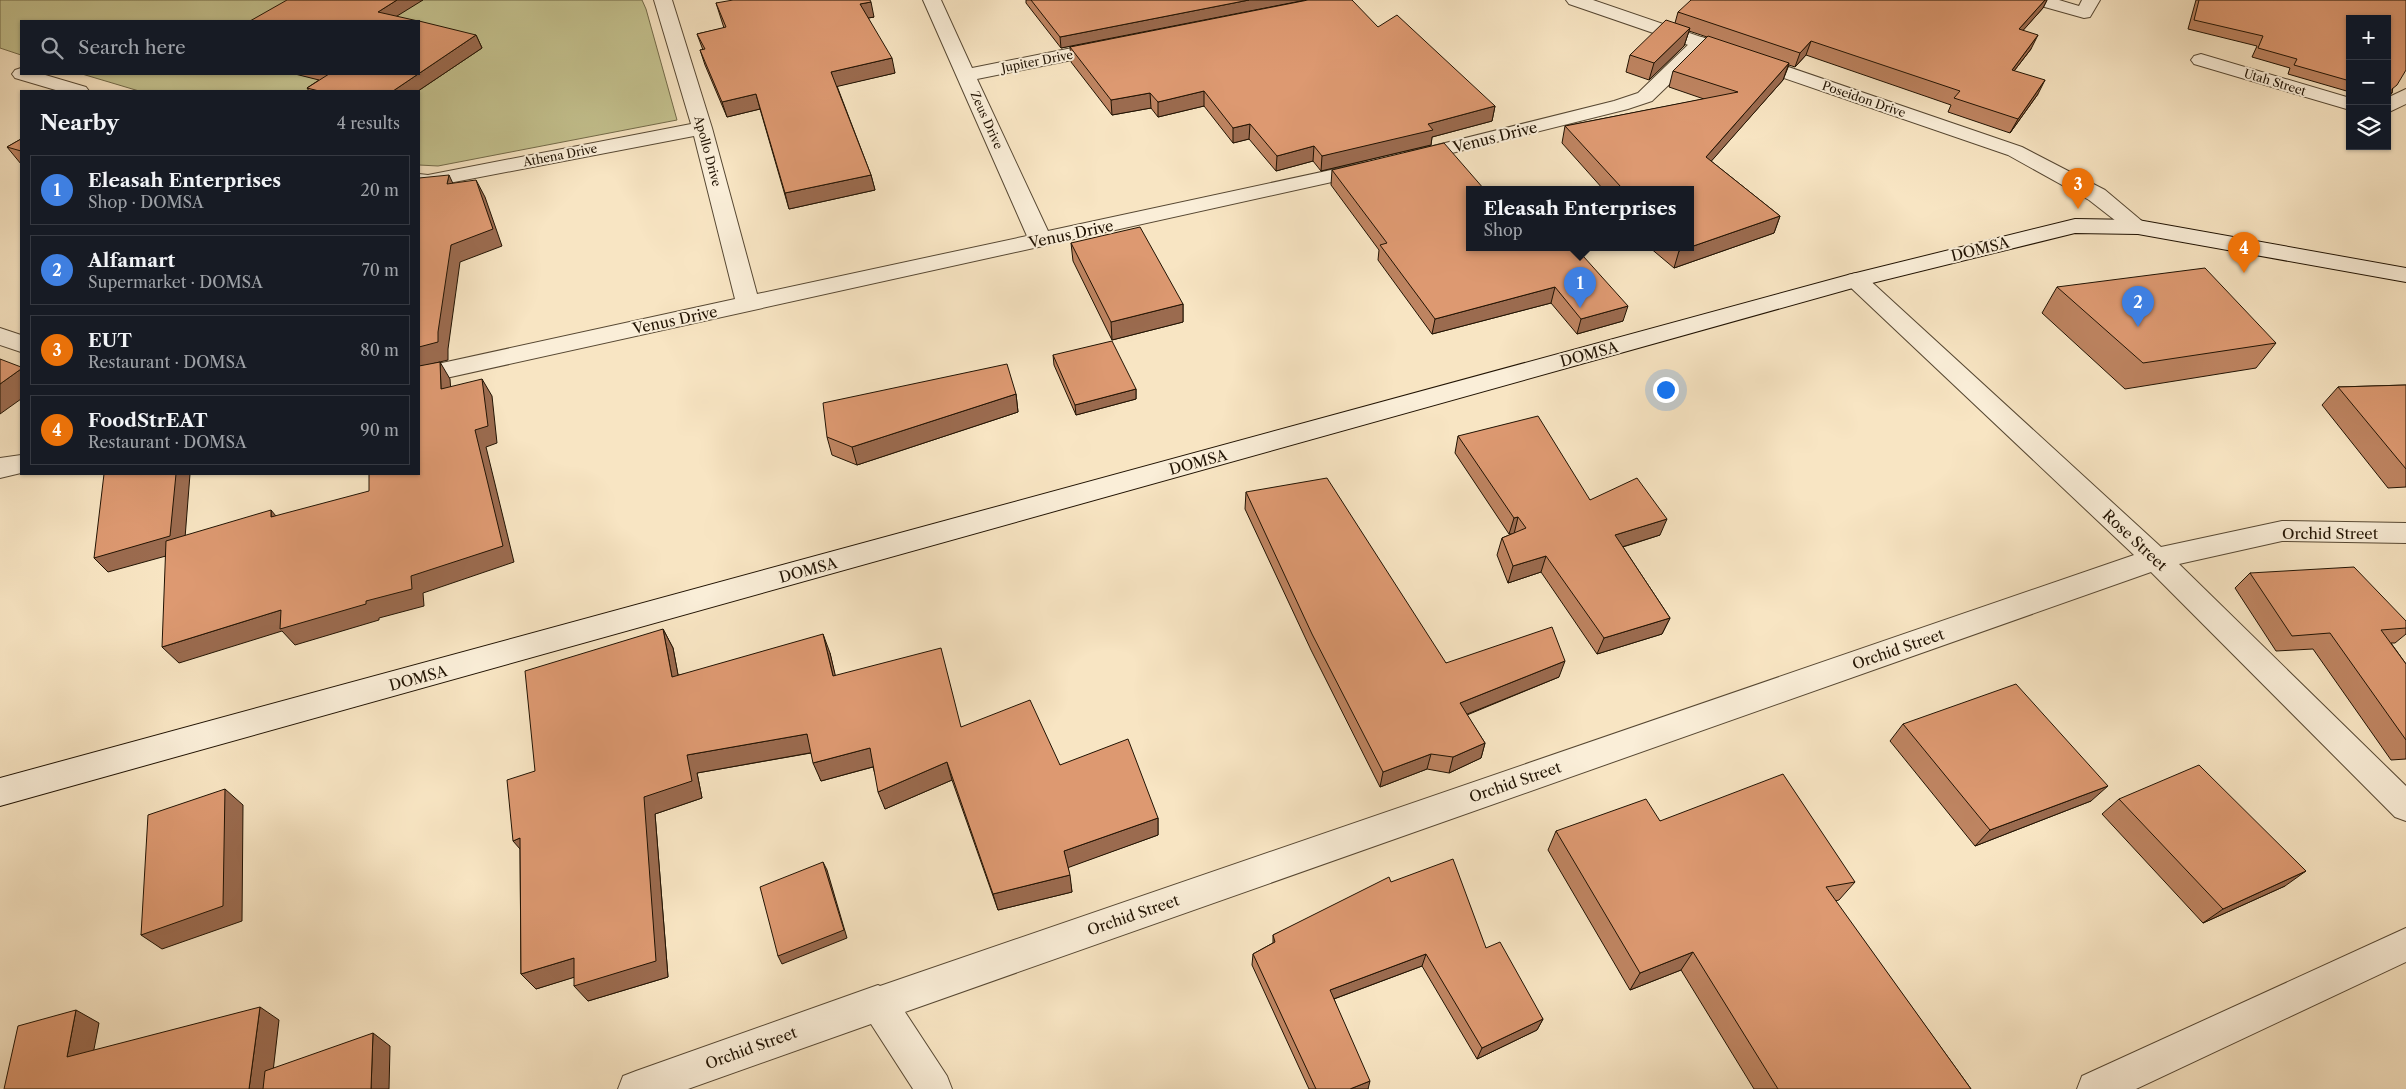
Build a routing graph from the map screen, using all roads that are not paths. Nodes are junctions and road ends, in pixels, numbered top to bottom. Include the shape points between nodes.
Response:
1 (663, 0) edge
2 (932, 0) edge
3 (1575, 0) edge
4 (2040, 0) edge
5 (2088, 6) edge
6 (1122, 44) edge
7 (1701, 44) junction
8 (2201, 60) dead end
9 (27, 75) edge
10 (967, 75) junction
11 (76, 90) edge
12 (2406, 95) edge
13 (2346, 103) edge
14 (2390, 105) edge
15 (2391, 116) edge
16 (2406, 121) edge
17 (702, 128) junction
18 (420, 180) edge
19 (2138, 226) junction
20 (1040, 241) junction
21 (2406, 275) edge
22 (1856, 280) junction
23 (748, 304) junction
24 (0, 336) edge
25 (20, 344) edge
26 (420, 376) edge
27 (20, 464) edge
28 (0, 468) edge
29 (2406, 533) edge
30 (2156, 559) junction
31 (0, 792) edge
32 (2406, 807) edge
33 (2406, 945) edge
34 (878, 1003) junction
35 (636, 1089) edge
36 (934, 1089) edge
37 (2095, 1089) edge

1 - 17 street, Apollo Drive
2 - 10 street, Zeus Drive
3 - 7 street, Poseidon Drive
4 - 5 street
6 - 10 street, Jupiter Drive
7 - 19 street, Poseidon Drive via 2015,151 2096,194
7 - 20 street, Venus Drive via 1645,97 1622,105 1391,163
8 - 13 street, Utah Street
9 - 11 street
10 - 20 street, Zeus Drive
12 - 14 street
15 - 16 street
17 - 18 street, Athena Drive
17 - 23 street, Apollo Drive
19 - 21 street, DOMSA
19 - 22 street, DOMSA via 2075,226
20 - 23 street, Venus Drive
22 - 30 street, Rose Street
22 - 31 street, DOMSA
23 - 26 street, Venus Drive
24 - 25 street
27 - 28 street
29 - 30 street, Orchid Street via 2282,532
30 - 32 street, Rose Street
30 - 34 street, Orchid Street
33 - 37 street
34 - 35 street, Orchid Street
34 - 36 street

